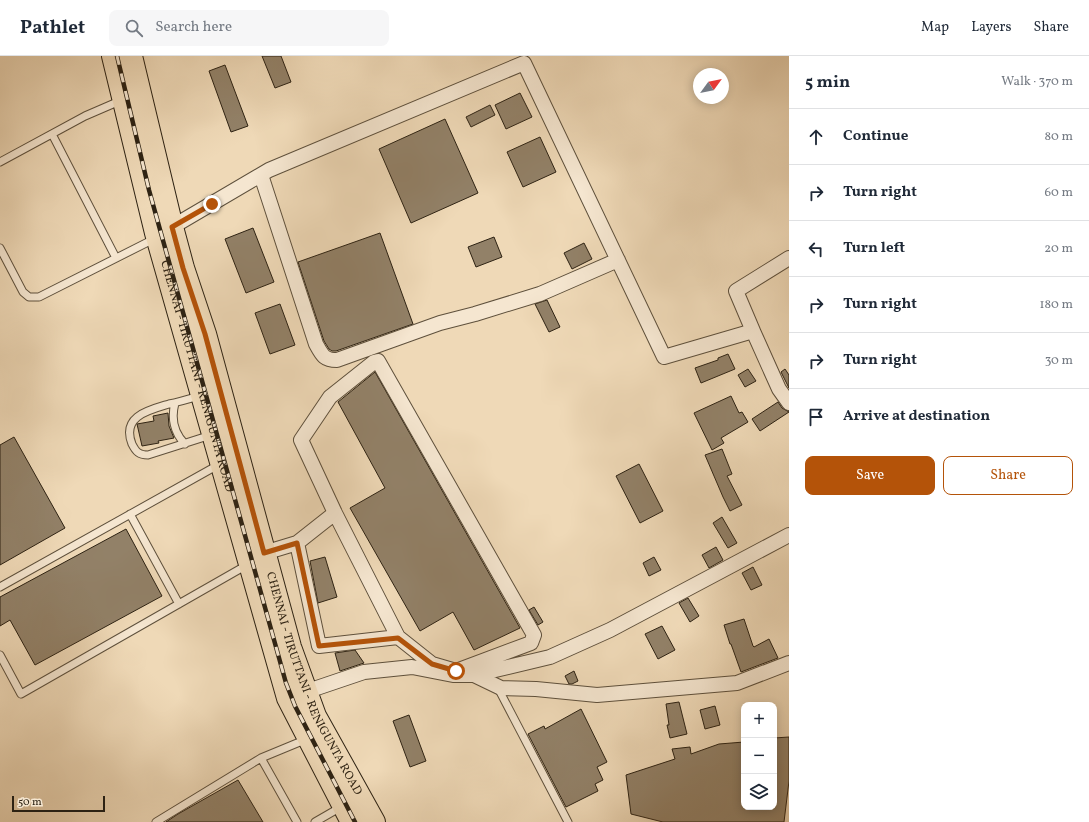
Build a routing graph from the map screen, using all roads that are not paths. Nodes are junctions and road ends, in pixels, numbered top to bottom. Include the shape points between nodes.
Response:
1 (113, 56) edge
2 (131, 56) edge
3 (124, 99) junction
4 (138, 121) junction
5 (52, 134) junction
6 (0, 162) edge
7 (261, 175) junction
8 (165, 232) junction
9 (0, 248) edge
10 (116, 258) junction
11 (789, 258) edge
12 (618, 260) junction
13 (753, 331) junction
14 (202, 395) junction
15 (175, 403) junction
16 (789, 403) edge
17 (213, 434) junction
18 (185, 444) junction
19 (221, 463) junction
20 (130, 514) junction
21 (335, 514) junction
22 (789, 535) edge
23 (297, 543) junction
24 (256, 558) junction
25 (0, 587) edge
26 (179, 604) junction
27 (398, 638) junction
28 (0, 655) edge
29 (789, 663) edge
30 (474, 674) junction
31 (497, 686) junction
32 (297, 695) junction
33 (309, 738) junction
34 (261, 758) junction
35 (361, 818) edge
36 (156, 822) edge
37 (297, 822) edge
38 (315, 822) edge
39 (568, 822) edge

1 - 3 main road, CHENNAI - TIRUTTANI - RENIGUNTA ROAD
2 - 4 main road, CHENNAI - TIRUTTANI - RENIGUNTA ROAD
3 - 4 main road, CHENNAI - TIRUTTANI - RENIGUNTA ROAD
3 - 5 lane
4 - 8 main road, CHENNAI - TIRUTTANI - RENIGUNTA ROAD
5 - 6 lane
5 - 10 lane
7 - 8 street
7 - 12 street via 524,63
7 - 12 street via 316,344 322,355 329,360 337,360 440,323 540,294
8 - 10 lane
8 - 14 main road, CHENNAI - TIRUTTANI - RENIGUNTA ROAD
8 - 24 main road, CHENNAI - TIRUTTANI - RENIGUNTA ROAD via 183,268 205,334
9 - 10 lane via 23,292 29,297 39,297
11 - 13 street via 736,291
12 - 13 street via 664,357
13 - 16 street via 779,389
14 - 15 lane
14 - 17 main road, CHENNAI - TIRUTTANI - RENIGUNTA ROAD
15 - 18 lane via 172,414 179,439
15 - 18 lane via 142,413 134,420 129,432 130,439 142,455
17 - 18 lane
17 - 19 main road, CHENNAI - TIRUTTANI - RENIGUNTA ROAD
19 - 20 lane
19 - 24 main road, CHENNAI - TIRUTTANI - RENIGUNTA ROAD
20 - 25 lane
20 - 26 lane
21 - 23 street
21 - 27 street
21 - 27 street via 301,440 330,396 378,361 534,635 531,643 456,671 432,664
22 - 30 street via 610,630 550,657
23 - 24 street
23 - 27 street via 319,646
24 - 26 lane
24 - 32 main road, CHENNAI - TIRUTTANI - RENIGUNTA ROAD
26 - 28 lane via 21,694
29 - 31 street via 737,682 597,695
30 - 31 street
30 - 32 street via 453,675 412,668 364,672
31 - 39 lane
32 - 33 main road, CHENNAI - TIRUTTANI - RENIGUNTA ROAD
32 - 35 main road, CHENNAI - TIRUTTANI - RENIGUNTA ROAD via 315,716
33 - 34 lane
33 - 35 main road, CHENNAI - TIRUTTANI - RENIGUNTA ROAD
34 - 36 lane
34 - 37 lane
35 - 38 lane

